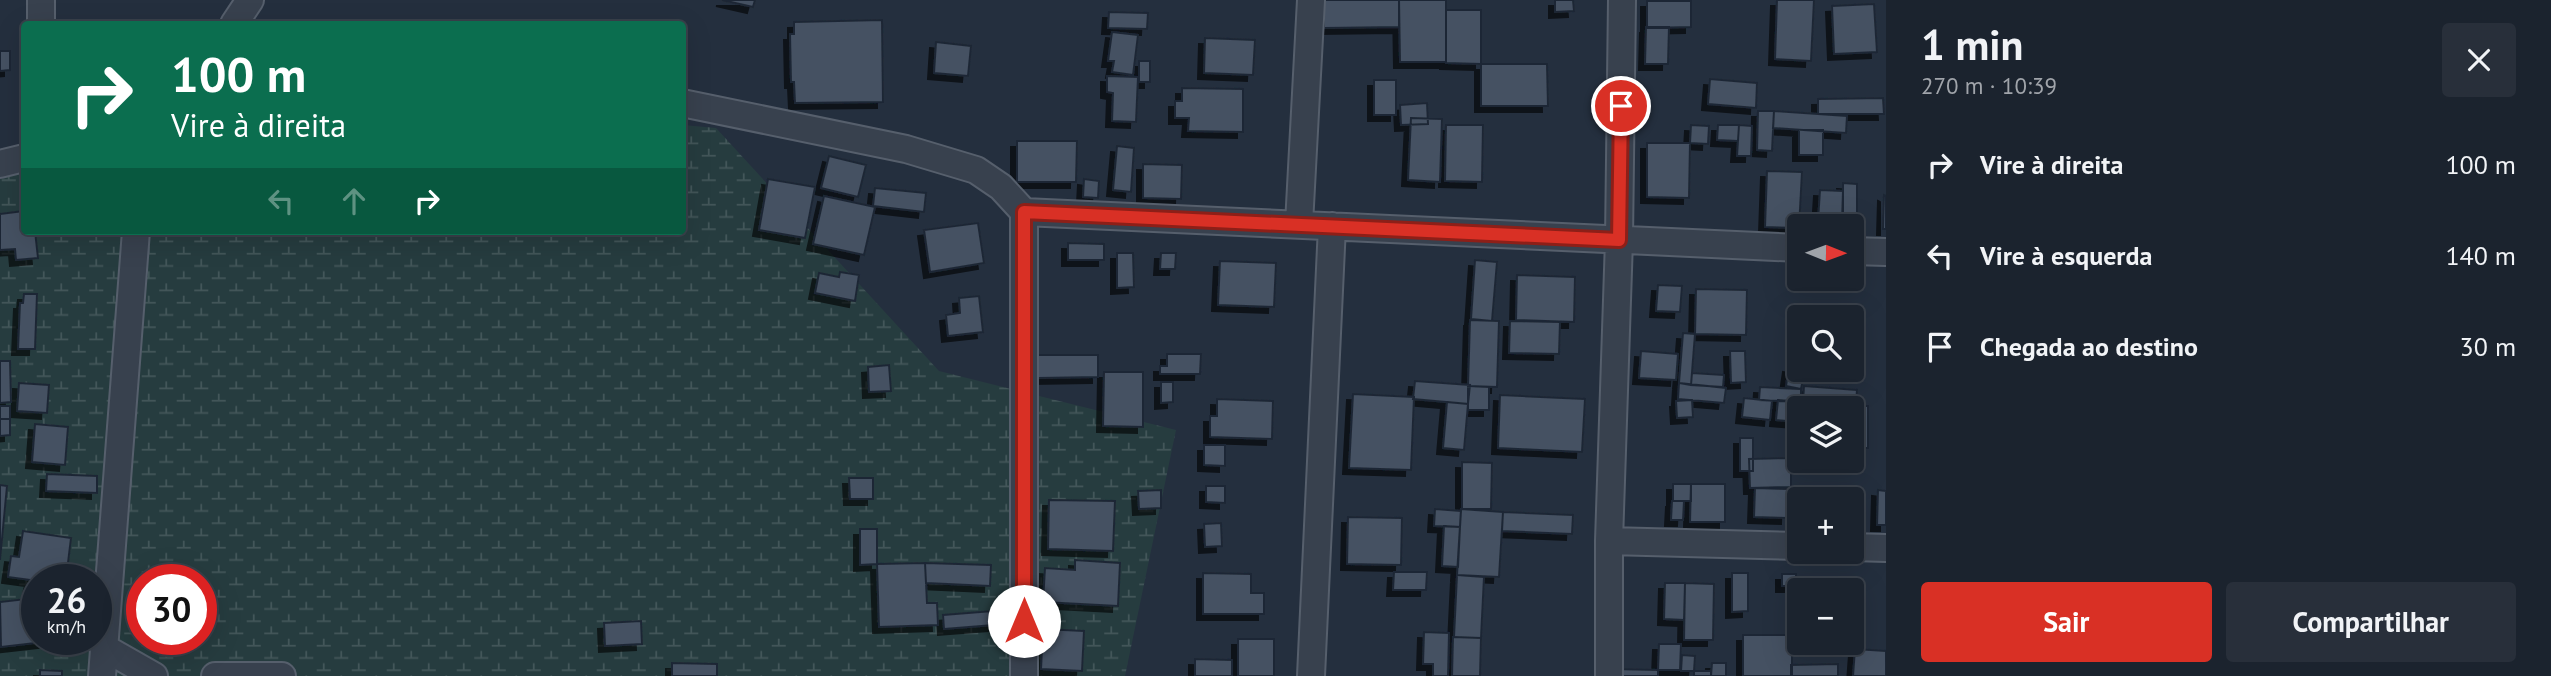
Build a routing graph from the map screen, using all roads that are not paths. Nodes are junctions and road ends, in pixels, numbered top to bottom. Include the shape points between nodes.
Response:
1 (41, 0) edge
2 (250, 0) edge
3 (1311, 0) edge
4 (1622, 0) edge
5 (41, 21) edge
6 (236, 21) edge
7 (686, 104) edge
8 (21, 159) edge
9 (0, 164) edge
10 (1024, 212) junction
11 (1298, 224) junction
12 (1332, 226) junction
13 (136, 235) edge
14 (1619, 240) junction
15 (1787, 247) edge
16 (1864, 251) edge
17 (1886, 252) edge
18 (1609, 541) junction
19 (1787, 546) edge
20 (1864, 547) edge
21 (1886, 548) edge
22 (110, 564) edge
23 (112, 652) edge
24 (103, 655) edge
25 (102, 676) edge
26 (154, 676) edge
27 (215, 676) edge
28 (282, 676) edge
29 (1024, 676) edge
30 (1311, 676) edge
31 (1609, 676) edge

1 - 5 street
2 - 6 street
3 - 11 street
4 - 14 street
7 - 10 street via 906,149 976,170 1001,187
8 - 9 street
10 - 11 street
10 - 29 street
11 - 12 street
12 - 14 street
12 - 30 street
13 - 22 street
14 - 15 street
14 - 18 street
16 - 17 street
18 - 19 street
18 - 31 street
20 - 21 street
23 - 26 street
24 - 25 street
27 - 28 street

